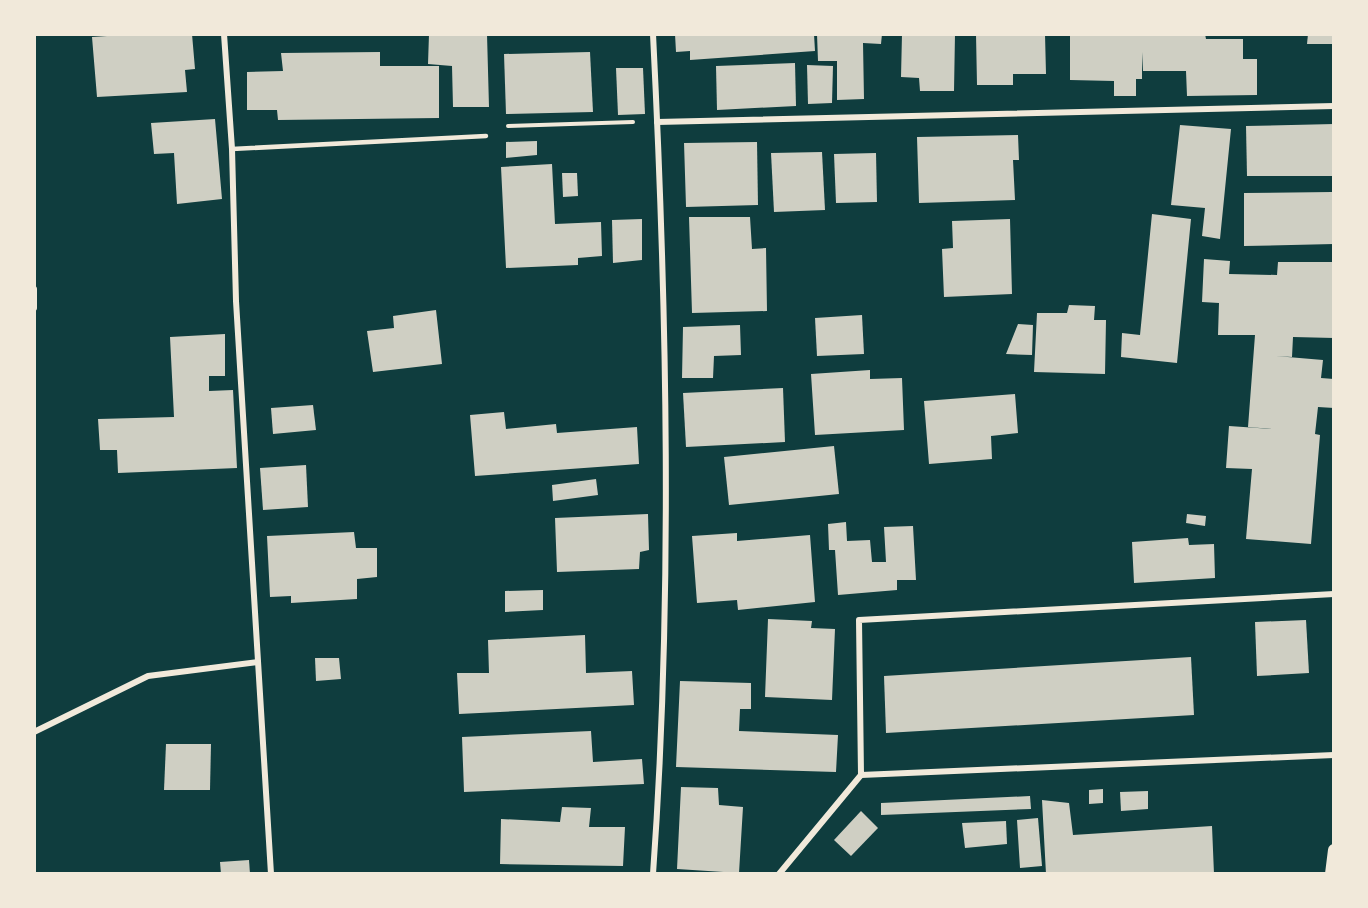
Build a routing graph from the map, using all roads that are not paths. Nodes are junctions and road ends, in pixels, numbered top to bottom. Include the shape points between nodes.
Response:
1 (224, 34) edge
2 (653, 34) edge
3 (1334, 105) edge
4 (657, 122) junction
5 (486, 136) road end
6 (232, 149) junction
7 (34, 289) edge
8 (34, 308) edge
9 (1334, 594) edge
10 (258, 662) junction
11 (34, 732) edge
12 (1334, 755) edge
13 (861, 775) junction
14 (1334, 850) edge
15 (272, 873) edge
16 (653, 873) edge
17 (779, 873) edge
18 (1331, 873) edge

1 - 6 street
2 - 4 street
3 - 4 street
4 - 16 street via 665,339 663,719
5 - 6 lane
6 - 10 street via 236,301
7 - 8 street
9 - 13 street via 859,620
10 - 11 street via 148,676
10 - 15 street
12 - 13 street
13 - 17 street
14 - 18 main road

